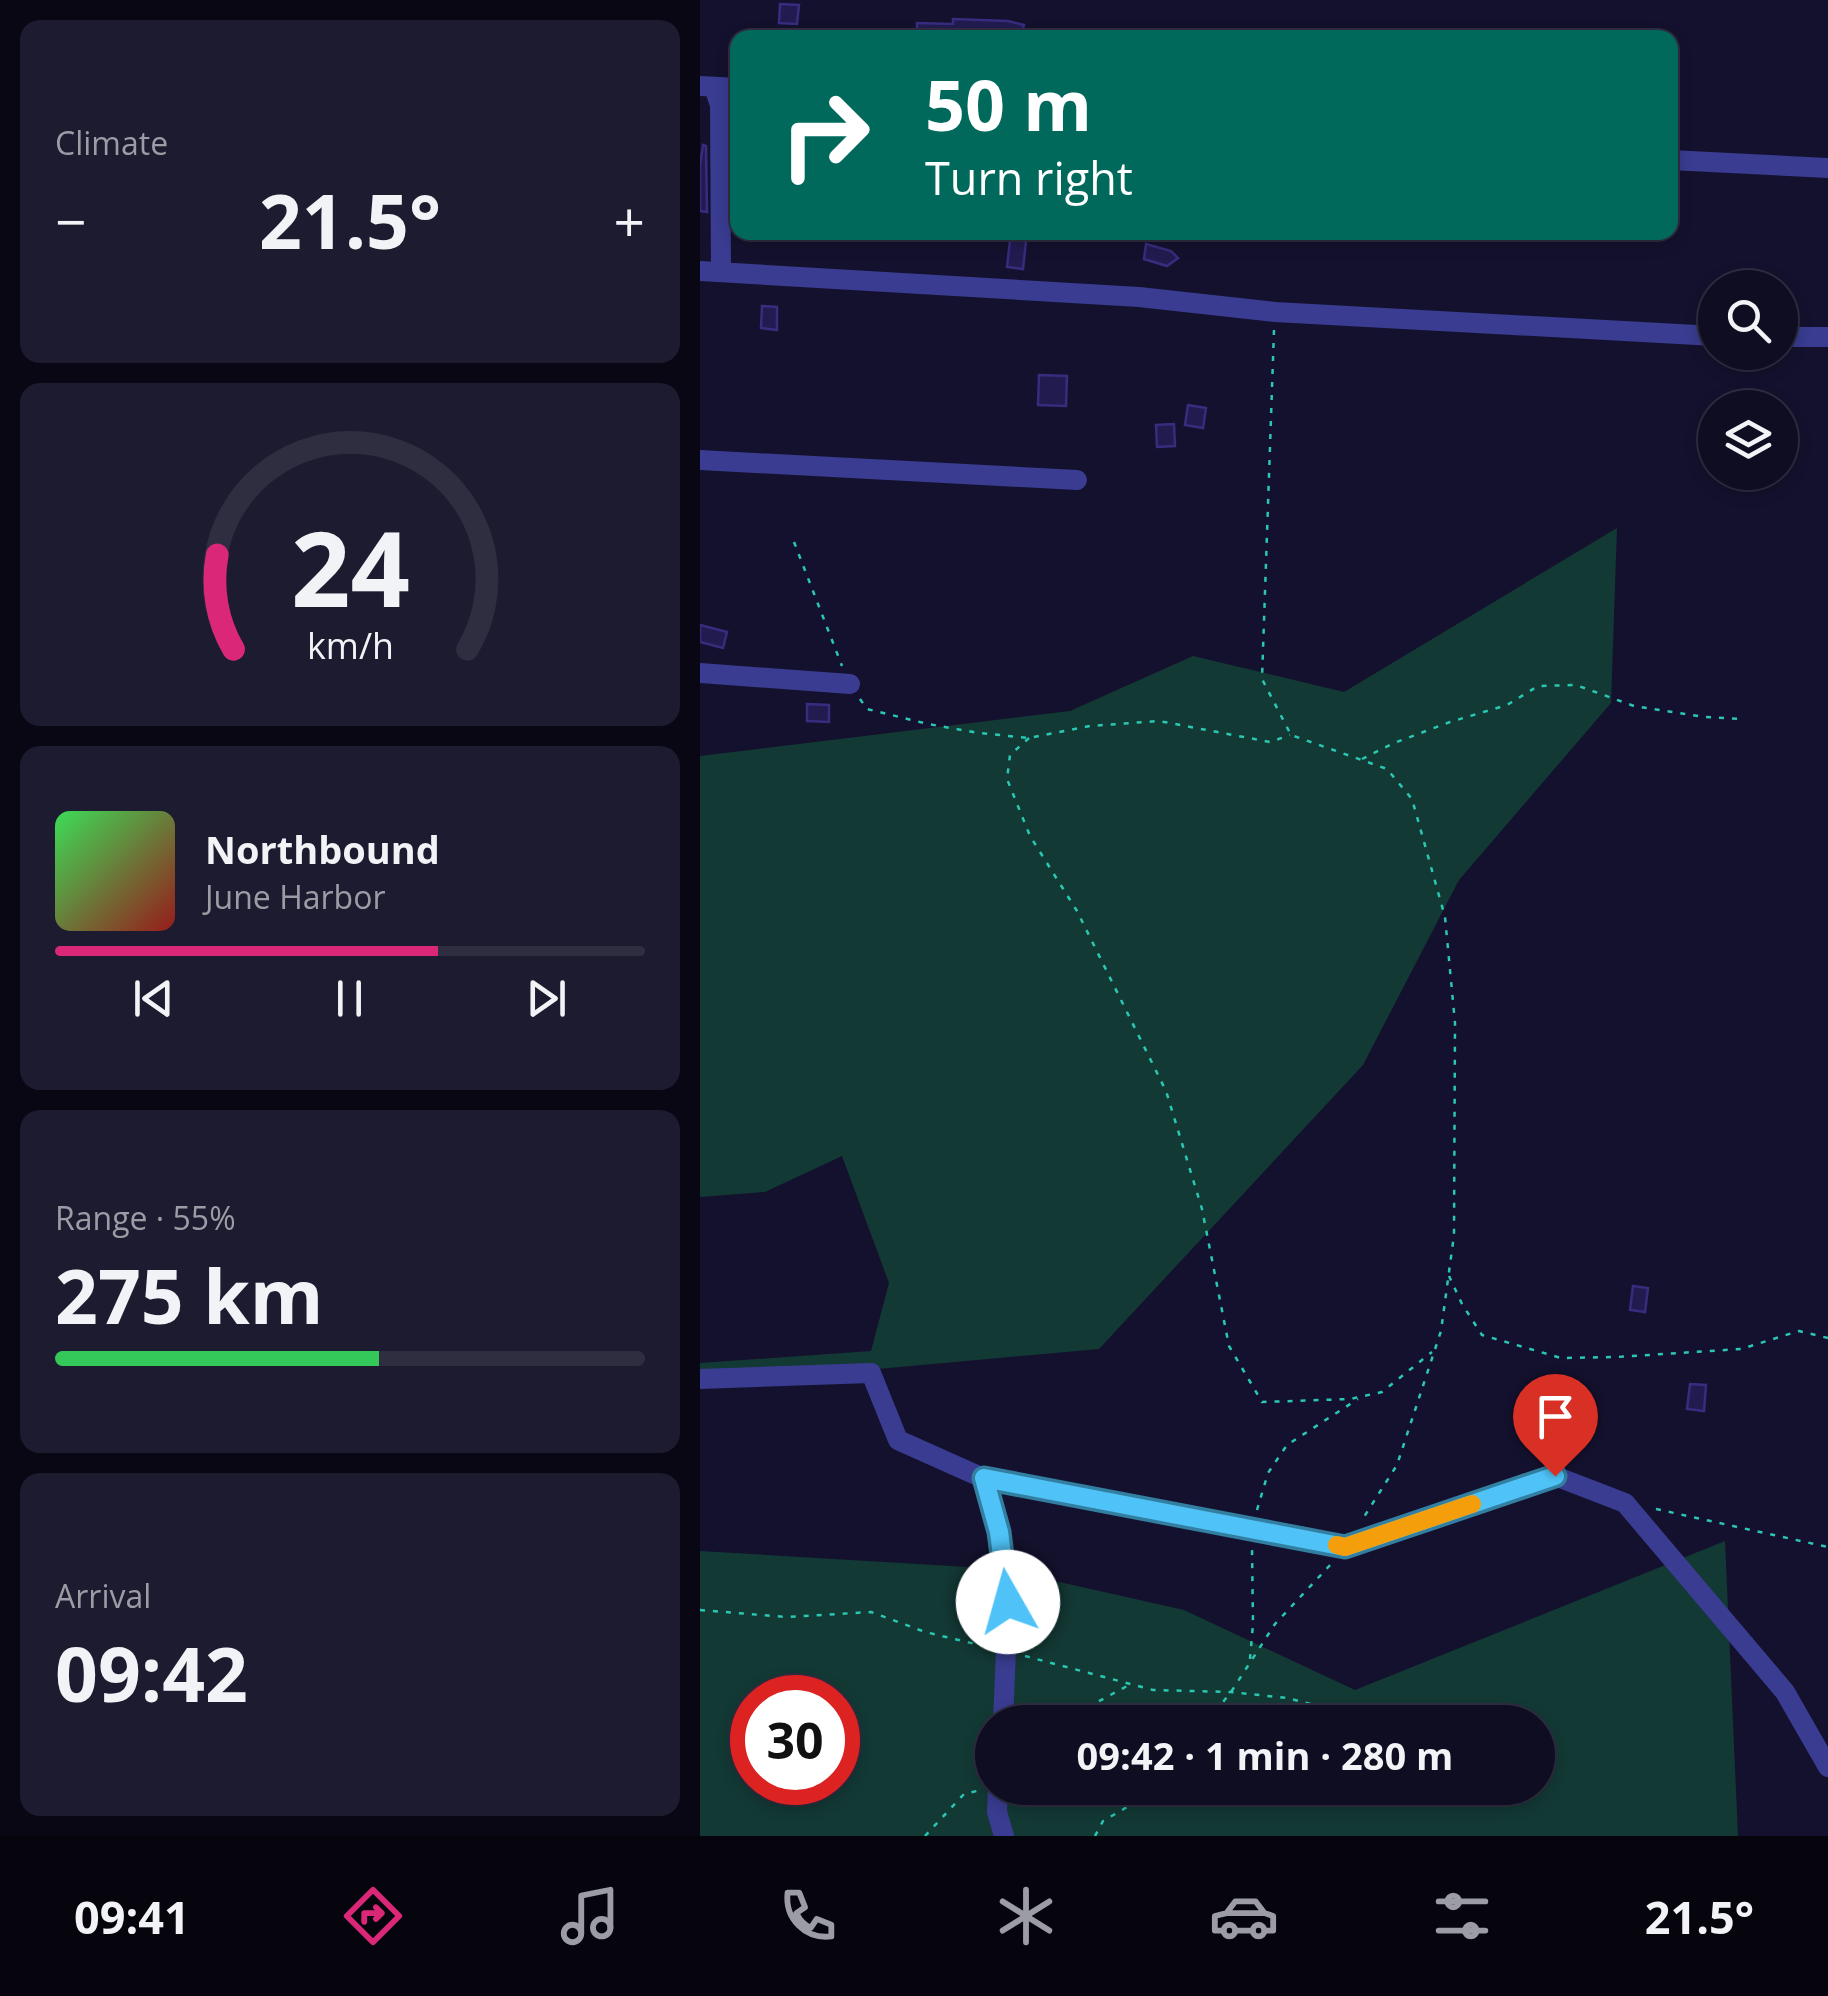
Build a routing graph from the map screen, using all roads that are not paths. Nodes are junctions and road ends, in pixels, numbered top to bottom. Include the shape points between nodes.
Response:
1 (707, 86) edge
2 (1678, 160) edge
3 (1828, 168) edge
4 (710, 271) edge
5 (1698, 335) edge
6 (1798, 337) edge
7 (1828, 338) edge
8 (700, 460) edge
9 (1078, 480) dead end
10 (700, 673) edge
11 (850, 684) road end
12 (700, 1379) edge
13 (984, 1478) junction
14 (1004, 1705) edge
15 (1828, 1767) edge
16 (994, 1805) edge
17 (1004, 1836) edge

1 - 4 street via 720,106
2 - 3 street
4 - 5 street
6 - 7 street
8 - 9 street
10 - 11 street
12 - 13 street via 871,1373 898,1440
13 - 14 street via 1008,1602
13 - 15 street via 1345,1547 1555,1476 1625,1503 1785,1692
16 - 17 street

